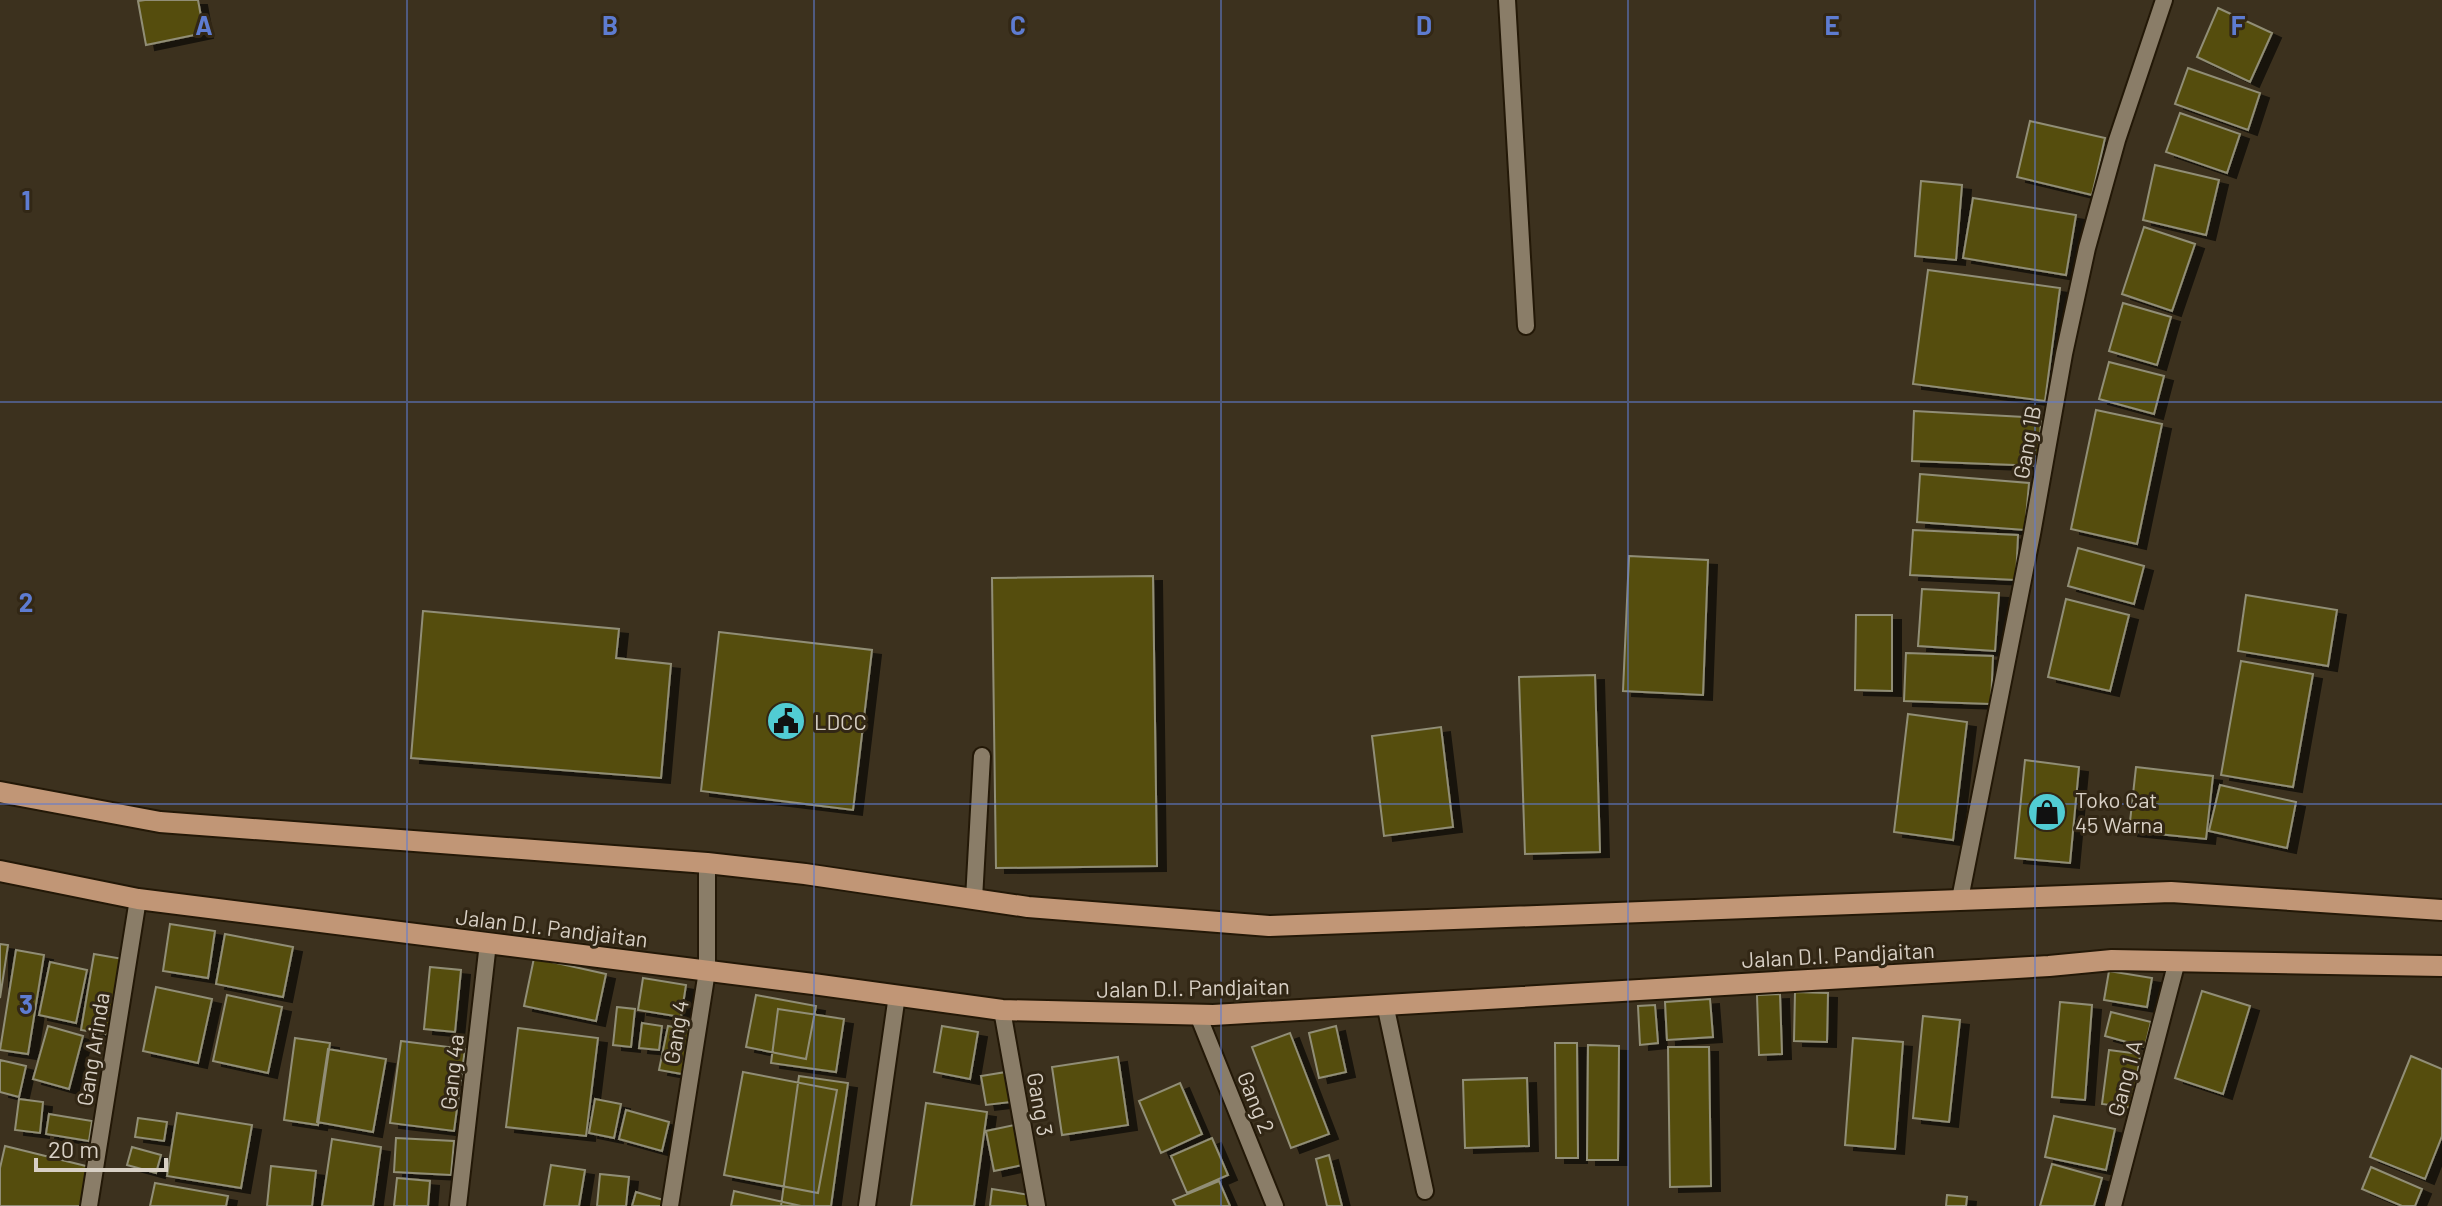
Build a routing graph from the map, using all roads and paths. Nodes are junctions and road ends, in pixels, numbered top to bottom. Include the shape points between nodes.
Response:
1 (1507, 0) edge
2 (2164, 0) edge
3 (1526, 326) dead end
4 (982, 756) dead end
5 (0, 792) edge
6 (707, 863) junction
7 (0, 871) edge
8 (138, 899) junction
9 (974, 899) junction
10 (1960, 899) junction
11 (2442, 910) edge
12 (488, 943) junction
13 (2177, 961) junction
14 (2442, 966) edge
15 (707, 971) junction
16 (897, 995) junction
17 (1385, 1004) junction
18 (1002, 1010) junction
19 (1198, 1015) junction
20 (1425, 1191) dead end
21 (89, 1206) edge
22 (458, 1206) edge
23 (670, 1206) edge
24 (867, 1206) edge
25 (1037, 1206) edge
26 (1275, 1206) edge
27 (2113, 1206) edge

1 - 3 street
2 - 10 street, Gang 1B via 2083,263
4 - 9 street
5 - 6 main road via 160,822
6 - 9 main road
6 - 15 street, Gang 4
7 - 8 main road, Jalan D.I. Pandjaitan
8 - 12 main road, Jalan D.I. Pandjaitan
8 - 21 street, Gang Arinda
9 - 10 main road via 1269,926
10 - 11 main road via 2171,892
12 - 15 main road, Jalan D.I. Pandjaitan
12 - 22 street, Gang 4a
13 - 14 main road, Jalan D.I. Pandjaitan
13 - 17 main road, Jalan D.I. Pandjaitan via 2112,960
13 - 27 street, Gang 1 A
15 - 16 main road, Jalan D.I. Pandjaitan
15 - 23 street, Gang 4
16 - 18 main road, Jalan D.I. Pandjaitan
16 - 24 street
17 - 19 main road, Jalan D.I. Pandjaitan
17 - 20 street
18 - 19 main road, Jalan D.I. Pandjaitan
18 - 25 street, Gang 3
19 - 26 street, Gang 2

